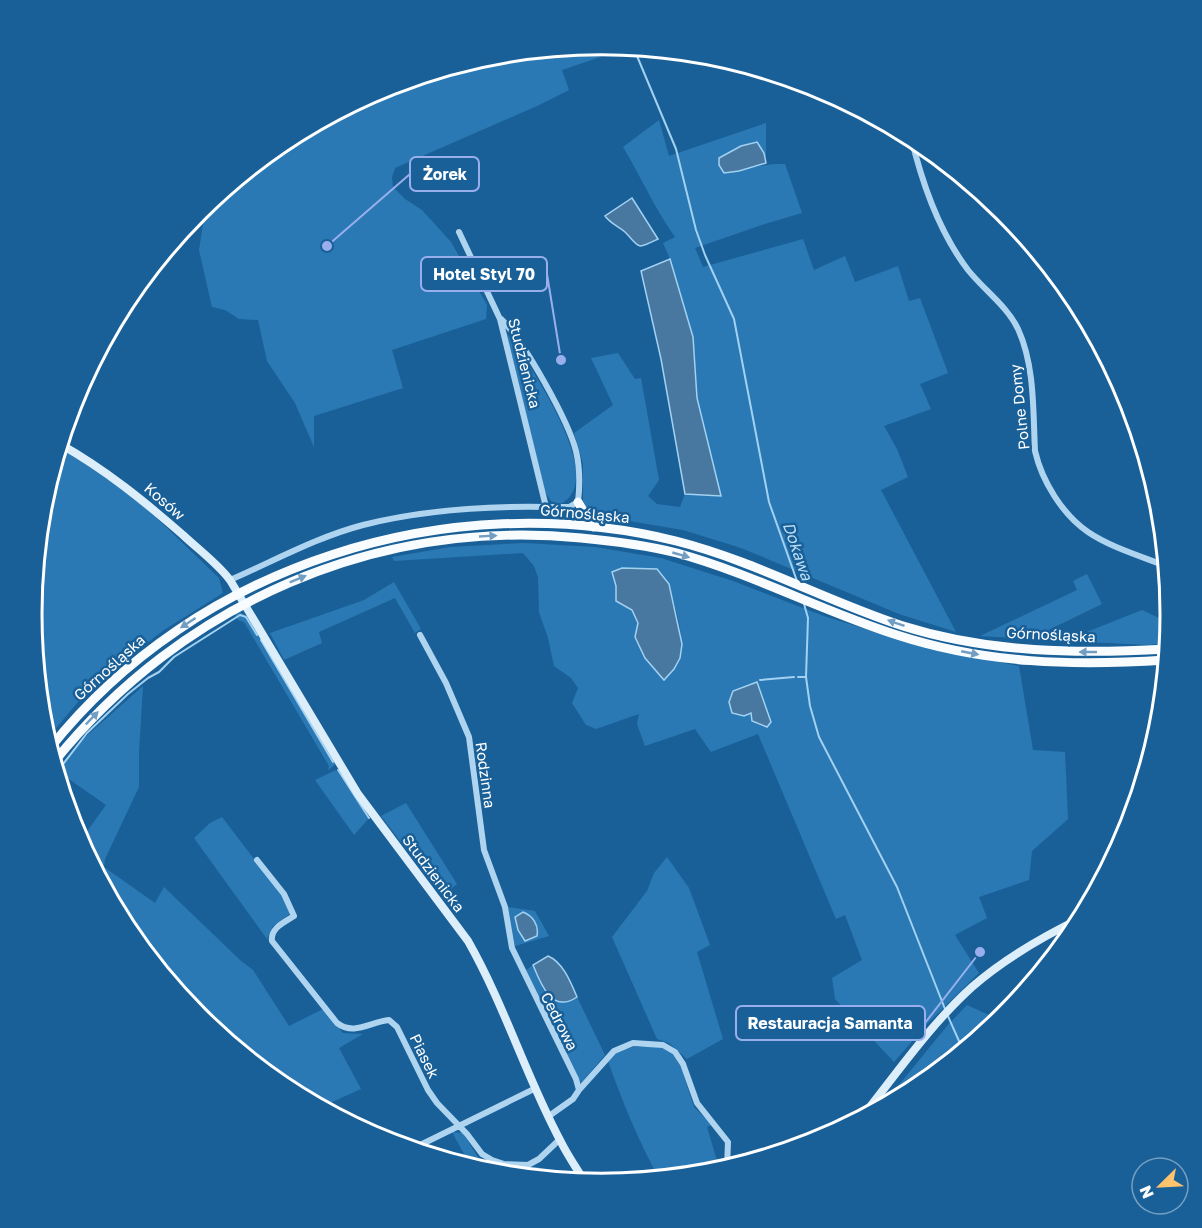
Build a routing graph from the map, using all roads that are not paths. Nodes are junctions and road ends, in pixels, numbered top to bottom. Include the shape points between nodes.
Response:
1 (915, 152) edge
2 (459, 232) dead end
3 (500, 319) junction
4 (67, 448) edge
5 (578, 502) junction
6 (546, 507) junction
7 (593, 527) junction
8 (1157, 562) edge
9 (230, 580) junction
10 (239, 593) junction
11 (245, 603) junction
12 (420, 635) dead end
13 (1159, 649) edge
14 (1158, 660) edge
15 (57, 740) edge
16 (60, 755) edge
17 (257, 860) dead end
18 (508, 925) joint
19 (1066, 925) edge
20 (536, 1088) junction
21 (579, 1090) junction
22 (875, 1101) edge
23 (549, 1116) junction
24 (458, 1125) junction
25 (560, 1140) junction
26 (423, 1143) edge
27 (727, 1158) edge
28 (579, 1172) edge

1 - 8 street, Polne Domy via 949,241 1017,328 1028,367 1035,451 1053,495 1092,535
2 - 3 street, Studzienicka
3 - 5 street via 525,353 570,434 579,470
3 - 6 street, Studzienicka
4 - 9 street, Kosów via 133,491
5 - 6 street via 568,507
5 - 7 main road
6 - 9 street via 445,510 361,526
7 - 10 main road, Górnośląska via 495,524 416,533 320,558
13 -> 7 main road, Górnośląska via 1058,651 972,642 906,627 680,542
9 - 10 street, Kosów
10 - 11 street, Studzienicka
10 -> 15 main road, Górnośląska via 147,652 96,696
11 -> 14 main road, Górnośląska via 323,569 370,554 449,540 522,535 581,538 655,548 712,564 900,636 972,654 1081,664
16 -> 11 main road, Górnośląska via 86,723 133,678 180,642
11 - 20 street, Studzienicka via 358,794 468,941
12 - 18 street, Rodzinna via 469,737 484,850
17 - 24 street, Piasek via 284,894 294,916 274,929 272,941 345,1029 389,1020 397,1027 428,1090
18 - 21 street, Cedrowa via 512,948
19 - 22 street via 1009,958 979,981 939,1021
20 - 23 street, Studzienicka
20 - 24 street
21 - 23 street
21 - 27 street via 614,1051 633,1043 663,1044 683,1064 697,1103 728,1142
23 - 25 street, Studzienicka
24 - 25 street, Piasek via 482,1154 504,1164 534,1163
24 - 26 street
25 - 28 street, Studzienicka

